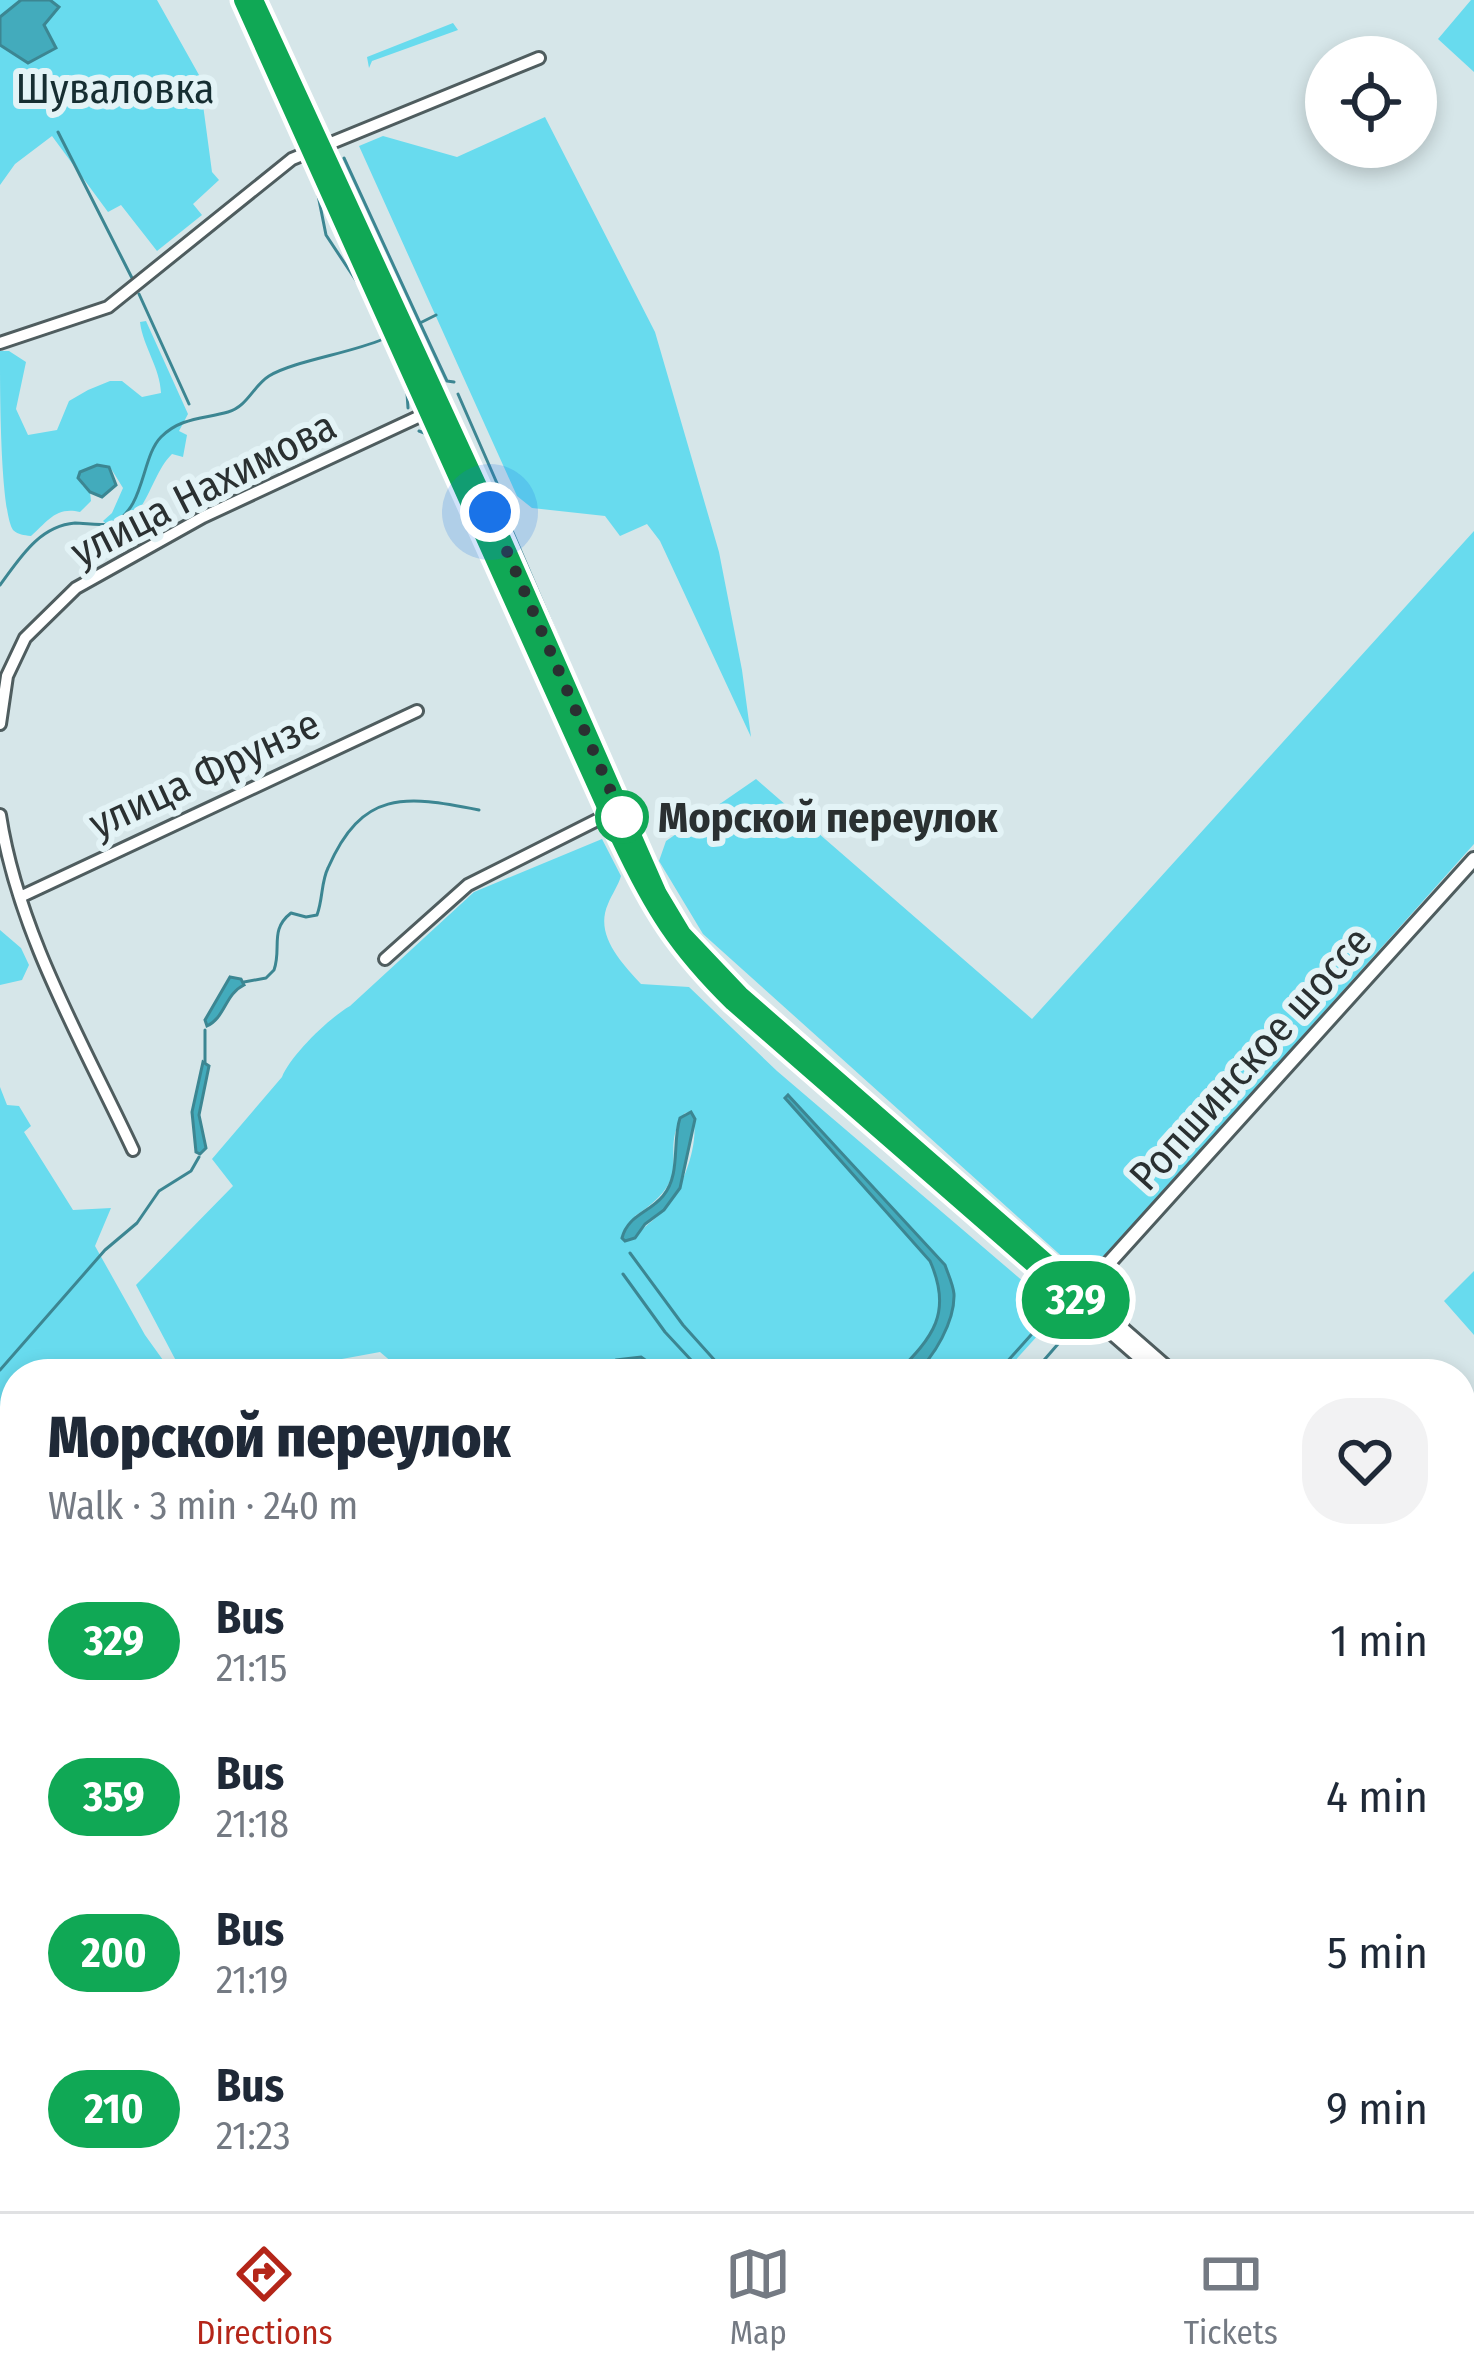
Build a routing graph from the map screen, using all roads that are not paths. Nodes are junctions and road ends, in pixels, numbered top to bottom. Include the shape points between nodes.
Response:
1 (243, 0) edge
2 (254, 0) edge
3 (539, 58) dead end
4 (317, 148) junction
5 (0, 343) edge
6 (434, 409) junction
7 (417, 711) dead end
8 (0, 724) edge
9 (609, 814) junction
10 (0, 815) edge
11 (1474, 860) edge
12 (20, 897) junction
13 (385, 959) dead end
14 (133, 1150) dead end
15 (1079, 1297) junction
16 (1143, 1359) edge
17 (1155, 1359) edge

1 - 4 main road
2 - 4 main road
3 - 4 street
4 - 5 street via 292,159 108,307
4 - 6 main road
6 - 8 street, улица Нахимова via 203,517 76,588 25,638 7,676
6 - 9 main road
6 - 15 main road via 682,934
7 - 12 street, улица Фрунзе
9 - 13 street via 468,885
9 - 15 main road via 655,910 700,970
10 - 12 street
11 - 15 main road, Ропшинское шоссе
12 - 14 street
15 - 16 main road
15 - 17 main road

